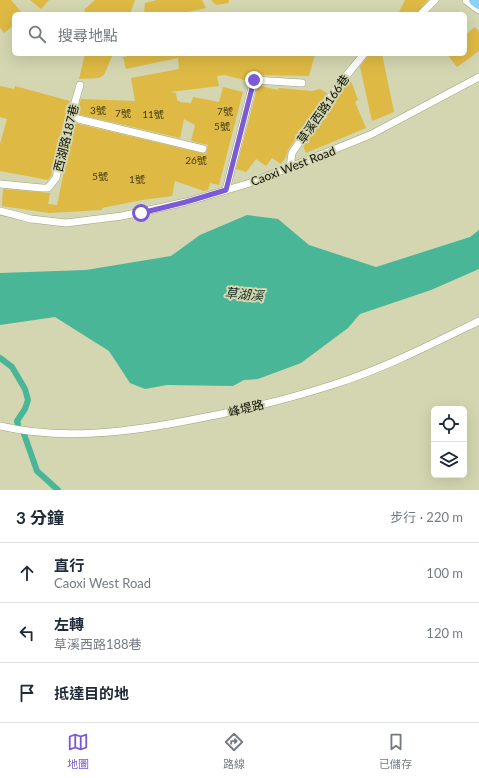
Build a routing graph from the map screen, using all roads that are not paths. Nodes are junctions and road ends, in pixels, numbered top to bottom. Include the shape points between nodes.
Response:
1 (435, 0) edge
2 (467, 0) edge
3 (475, 0) edge
4 (479, 3) edge
5 (479, 9) edge
6 (423, 12) edge
7 (362, 56) edge
8 (479, 77) edge
9 (302, 83) dead end
10 (80, 85) dead end
11 (70, 117) junction
12 (203, 149) dead end
13 (290, 168) junction
14 (0, 184) edge
15 (226, 190) junction
16 (0, 211) edge
17 (479, 321) edge
18 (0, 426) edge

1 - 6 street
2 - 5 street
3 - 4 highway
7 - 13 street, 草溪西路166巷 via 292,153
8 - 13 street, Caoxi West Road via 370,135
9 - 15 street via 254,80
10 - 11 street, 西湖路187巷
11 - 12 street
11 - 14 street, 西湖路187巷 via 53,184 48,188
13 - 15 street, Caoxi West Road
15 - 16 street, Caoxi West Road via 141,213 66,223 31,219
17 - 18 street, 峰堤路 via 432,344 334,385 229,413 105,433 57,433

